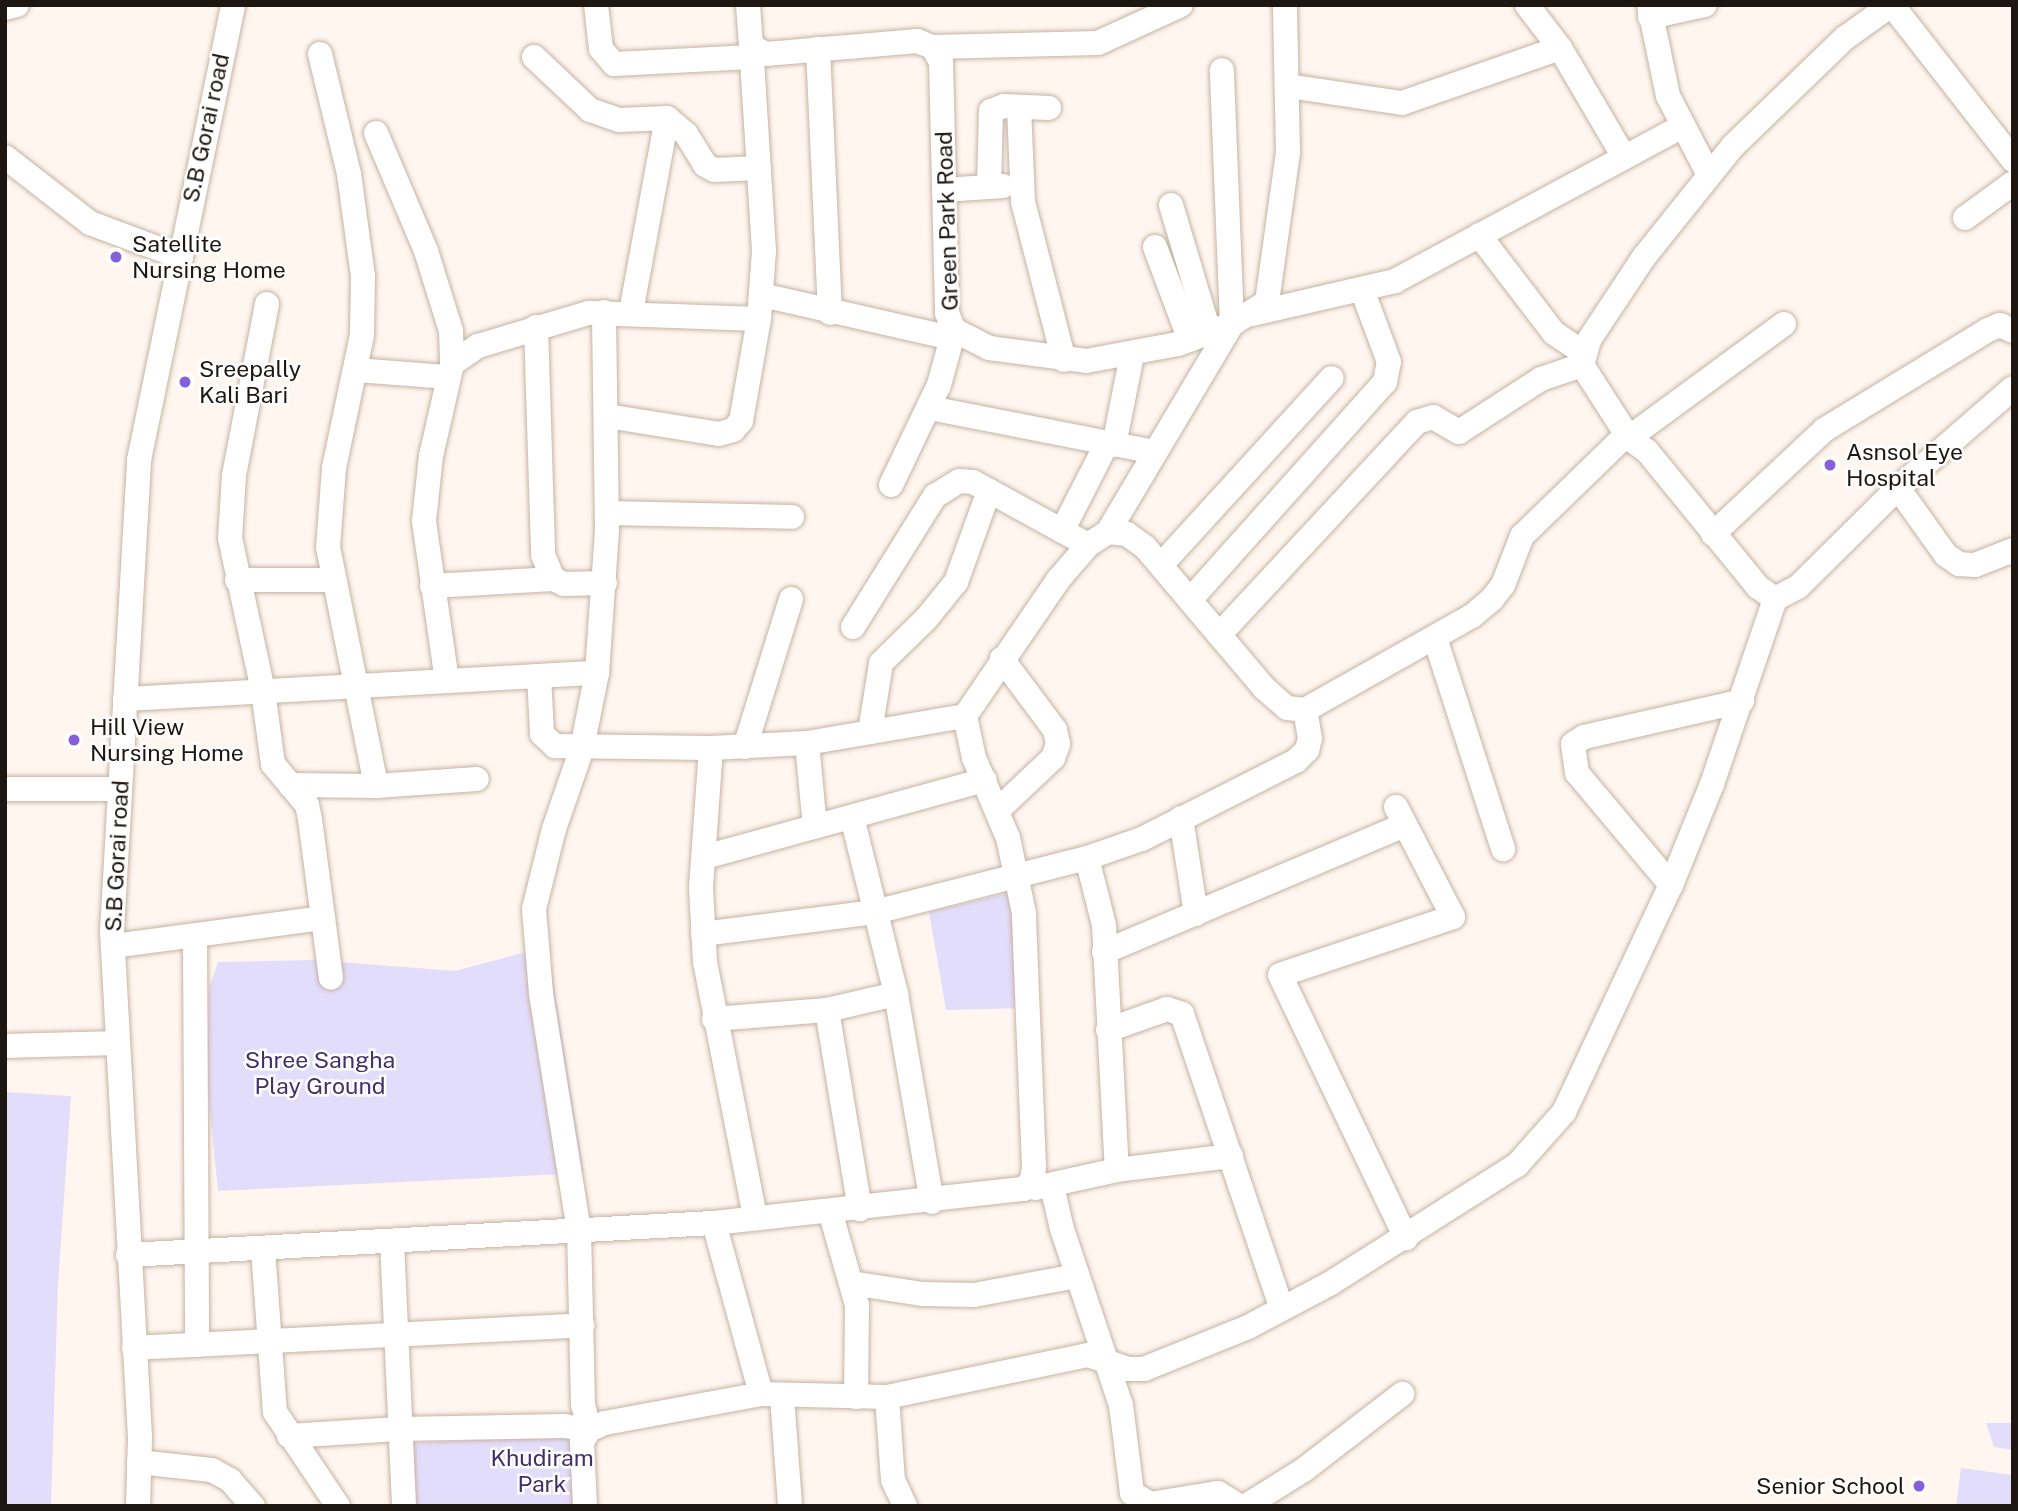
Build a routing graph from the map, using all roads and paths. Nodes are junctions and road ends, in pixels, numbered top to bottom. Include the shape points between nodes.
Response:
1 (17, 5) edge
2 (233, 5) edge
3 (596, 5) edge
4 (748, 5) edge
5 (1181, 5) edge
6 (1285, 5) edge
7 (1528, 5) edge
8 (1705, 5) edge
9 (1892, 5) edge
10 (5, 8) edge
11 (1649, 11) edge
12 (933, 47) junction
13 (1560, 48) junction
14 (818, 49) junction
15 (751, 52) junction
16 (320, 54) dead end
17 (534, 57) dead end
18 (1222, 70) dead end
19 (1288, 86) junction
20 (1019, 107) junction
21 (1049, 108) dead end
22 (667, 118) junction
23 (1683, 126) junction
24 (376, 133) dead end
25 (1624, 157) junction
26 (5, 158) edge
27 (2013, 160) edge
28 (759, 168) junction
29 (1709, 175) junction
30 (2013, 183) edge
31 (1021, 185) junction
32 (989, 187) junction
33 (944, 190) junction
34 (1171, 205) dead end
35 (1965, 218) dead end
36 (1479, 235) junction
37 (1155, 247) dead end
38 (178, 256) junction
39 (1363, 292) junction
40 (267, 304) dead end
41 (760, 307) junction
42 (604, 312) junction
43 (631, 312) junction
44 (830, 313) junction
45 (1784, 324) dead end
46 (536, 327) junction
47 (1221, 327) junction
48 (2013, 331) edge
49 (953, 334) junction
50 (1132, 355) junction
51 (1582, 359) junction
52 (1064, 360) junction
53 (356, 370) junction
54 (449, 371) junction
55 (1332, 378) dead end
56 (2013, 388) edge
57 (930, 408) junction
58 (607, 416) junction
59 (1629, 438) junction
60 (1111, 444) junction
61 (1155, 453) junction
62 (891, 485) dead end
63 (1898, 488) junction
64 (989, 491) junction
65 (607, 513) junction
66 (792, 517) dead end
67 (1062, 531) junction
68 (1713, 534) junction
69 (1098, 539) junction
70 (2013, 551) edge
71 (1161, 565) junction
72 (553, 579) junction
73 (237, 580) junction
74 (334, 580) junction
75 (605, 583) junction
76 (432, 586) junction
77 (791, 599) dead end
78 (1775, 599) junction
79 (1190, 600) junction
80 (853, 627) dead end
81 (1219, 635) junction
82 (1435, 638) junction
83 (1002, 659) junction
84 (597, 673) junction
85 (539, 676) junction
86 (447, 681) junction
87 (358, 686) junction
88 (263, 691) junction
89 (125, 699) junction
90 (1742, 701) junction
91 (1305, 710) junction
92 (965, 716) junction
93 (870, 733) junction
94 (807, 743) junction
95 (745, 747) junction
96 (582, 748) junction
97 (711, 748) junction
98 (477, 779) dead end
99 (985, 780) junction
100 (290, 785) junction
101 (376, 786) junction
102 (5, 789) edge
103 (120, 789) junction
104 (998, 810) junction
105 (852, 817) junction
106 (1181, 818) junction
107 (815, 827) junction
108 (1503, 849) dead end
109 (705, 857) junction
110 (1087, 858) junction
111 (1018, 873) junction
112 (1671, 885) junction
113 (875, 912) junction
114 (1196, 914) junction
115 (323, 918) junction
116 (703, 934) junction
117 (195, 937) junction
118 (113, 946) junction
119 (1104, 952) junction
120 (331, 978) dead end
121 (897, 994) junction
122 (827, 1010) junction
123 (714, 1019) junction
124 (1108, 1030) junction
125 (116, 1043) junction
126 (5, 1046) edge
127 (1231, 1156) junction
128 (1117, 1170) junction
129 (1052, 1186) junction
130 (1024, 1189) junction
131 (932, 1202) junction
132 (860, 1209) junction
133 (830, 1211) junction
134 (755, 1218) junction
135 (714, 1223) junction
136 (579, 1231) junction
137 (1406, 1238) junction
138 (393, 1241) junction
139 (263, 1249) junction
140 (194, 1251) junction
141 (128, 1255) junction
142 (1077, 1276) junction
143 (851, 1283) junction
144 (1282, 1309) junction
145 (582, 1325) junction
146 (396, 1335) junction
147 (268, 1343) junction
148 (197, 1345) junction
149 (134, 1348) junction
150 (1106, 1359) junction
151 (1402, 1394) dead end
152 (771, 1395) junction
153 (856, 1397) junction
154 (887, 1397) junction
155 (398, 1429) junction
156 (589, 1430) junction
157 (289, 1436) junction
158 (139, 1462) junction
159 (138, 1506) edge
160 (253, 1506) edge
161 (338, 1506) edge
162 (404, 1506) edge
163 (585, 1506) edge
164 (790, 1506) edge
165 (905, 1506) edge
166 (1239, 1506) edge
167 (1246, 1506) edge

1 - 10 street
2 - 38 street, S.B Gorai road
3 - 15 street via 601,49 614,64
4 - 15 street
5 - 12 street via 1098,43
6 - 19 street
7 - 13 street
8 - 11 street
9 - 27 street
9 - 29 street via 1800,79
11 - 23 street via 1657,60
12 - 14 street via 917,41
12 - 33 street, Green Park Road via 941,62
13 - 19 street via 1402,103
13 - 25 street
14 - 15 street
14 - 44 street
15 - 28 street
16 - 53 street via 359,230 362,335
17 - 22 street via 590,110 619,120
18 - 47 street
19 - 47 street via 1288,153 1267,302
20 - 21 street
20 - 31 street
20 - 32 street via 996,108 988,117
22 - 28 street via 714,170
22 - 43 street
23 - 25 street, Green Park Road
23 - 29 street
24 - 54 street via 430,263 450,331
25 - 36 street, Green Park Road
26 - 38 street via 90,223
28 - 41 street via 764,251
29 - 51 street via 1644,257
30 - 35 street
31 - 32 street
31 - 52 street
32 - 33 street
33 - 49 street, Green Park Road via 947,313
34 - 47 street
36 - 39 street, Green Park Road via 1423,268
36 - 51 street via 1554,334
37 - 47 street
38 - 89 street, S.B Gorai road via 139,460
39 - 47 street, Green Park Road
39 - 79 street via 1388,362 1385,382
40 - 73 street via 230,506
41 - 43 street
41 - 44 street
41 - 58 street via 745,407 733,430 719,434
42 - 43 street
42 - 46 street
42 - 58 street
44 - 49 street
45 - 59 street
46 - 54 street via 478,346
46 - 72 street via 542,555
47 - 50 street, Green Park Road
47 - 61 street
48 - 68 street via 2000,325 1988,330 1824,430
49 - 52 street, Green Park Road via 989,348
49 - 57 street
50 - 52 street, Green Park Road
50 - 60 street
51 - 59 street
51 - 81 street via 1541,379 1459,432 1433,417 1417,422
53 - 54 street
53 - 74 street via 329,498 328,547
54 - 76 street via 426,488 424,521
55 - 71 street
56 - 63 street
57 - 60 street
57 - 62 street
58 - 65 street
59 - 68 street via 1647,451
59 - 82 street via 1612,447 1522,536 1503,585 1492,599
60 - 61 street
60 - 67 street
61 - 69 street
63 - 70 street via 1946,555 1959,564 1975,565
63 - 78 street via 1798,587
64 - 67 street
64 - 80 street via 959,481 935,496
64 - 93 street via 956,582 926,620 881,663
65 - 66 street
65 - 75 street
67 - 69 street
68 - 78 street via 1758,587
69 - 71 street via 1127,534
69 - 83 street
71 - 79 street
72 - 75 street via 564,584
72 - 76 street
73 - 74 street
73 - 88 street
74 - 87 street
75 - 84 street
76 - 86 street
77 - 95 street
78 - 90 street
79 - 81 street
81 - 91 street via 1272,695 1287,708
82 - 91 street
82 - 108 street
83 - 92 street
83 - 104 street via 1055,730 1058,744 1054,758
84 - 85 street
84 - 96 street
85 - 86 street
85 - 96 street via 542,734 555,747
86 - 87 street
87 - 88 street
87 - 101 street
88 - 89 street
88 - 100 street via 273,764
89 - 103 street, S.B Gorai road
90 - 112 street
90 - 112 street via 1584,737 1573,744 1577,773
91 - 106 street via 1310,738 1307,750 1296,761
92 - 93 street
92 - 99 street
93 - 94 street
94 - 95 street
94 - 107 street
95 - 97 street
96 - 97 street
96 - 136 street via 554,829 534,909 541,993
97 - 109 street
98 - 101 street
99 - 104 street
99 - 105 street
100 - 101 street
100 - 115 street via 307,805
102 - 103 street
103 - 118 street, S.B Gorai road
104 - 111 street
105 - 107 street
105 - 113 street
106 - 110 street via 1142,839
106 - 114 street
107 - 109 street
109 - 116 street
110 - 111 street
110 - 119 street via 1101,905
111 - 113 street
111 - 130 street via 1030,1011 1034,1167 1032,1180
112 - 137 street via 1575,1092 1553,1128 1517,1165
113 - 116 street
113 - 121 street
114 - 119 street
114 - 137 street via 1400,817 1453,917 1280,975
115 - 117 street
115 - 120 street
116 - 123 street
117 - 118 street
117 - 140 street
118 - 125 street, S.B Gorai road
119 - 124 street
121 - 122 street
121 - 131 street
122 - 123 street
122 - 132 street
123 - 134 street
124 - 127 street via 1167,1009 1182,1014
124 - 128 street
125 - 126 street
125 - 141 street, S.B Gorai road
127 - 128 street
127 - 144 street
128 - 129 street
129 - 130 street
129 - 142 street
130 - 131 street
131 - 132 street
132 - 133 street
133 - 134 street
133 - 143 street
134 - 135 street
135 - 136 street
135 - 152 street
136 - 138 street
136 - 145 street
137 - 144 street
138 - 139 street
138 - 146 street
139 - 140 street
139 - 147 street
140 - 141 street
140 - 148 street
141 - 149 street, S.B Gorai road
142 - 143 street via 974,1295 923,1294
142 - 150 street
143 - 153 street via 859,1323
144 - 150 street via 1204,1347 1144,1369 1128,1369
145 - 146 street
145 - 156 street via 583,1405
146 - 147 street
146 - 155 street
147 - 148 street
147 - 157 street via 271,1393
148 - 149 street
149 - 158 street, S.B Gorai road
150 - 154 street via 1070,1358
150 - 166 street via 1121,1405 1132,1493 1138,1501 1150,1504 1218,1493
151 - 167 street via 1305,1469
152 - 153 street
152 - 156 street via 605,1423
152 - 164 street
153 - 154 street
154 - 165 street via 893,1480
155 - 156 street via 564,1426
155 - 157 street
155 - 162 street
156 - 163 street via 582,1451
157 - 161 street
158 - 159 street, S.B Gorai road
158 - 160 street via 212,1470 230,1480

